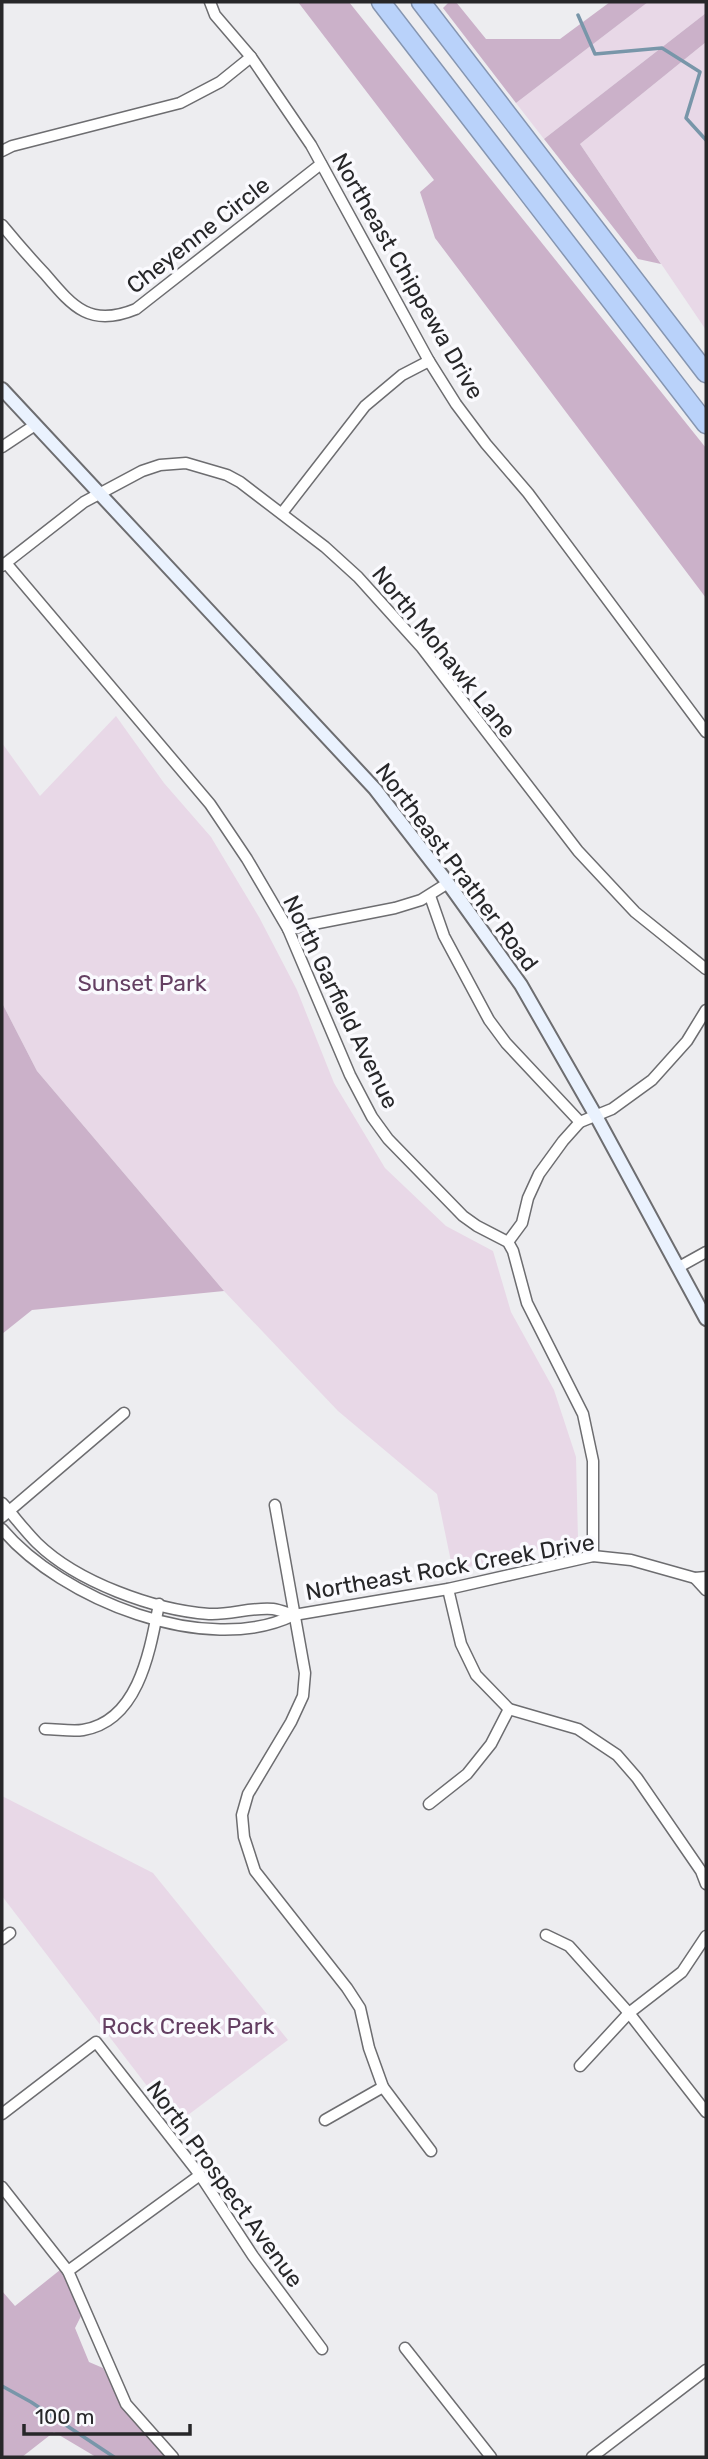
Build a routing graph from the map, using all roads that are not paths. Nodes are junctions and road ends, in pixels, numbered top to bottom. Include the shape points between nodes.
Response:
1 (210, 2) edge
2 (381, 2) edge
3 (421, 2) edge
4 (251, 57) junction
5 (2, 151) edge
6 (321, 164) junction
7 (2, 225) edge
8 (429, 361) junction
9 (706, 373) edge
10 (2, 389) edge
11 (706, 424) edge
12 (35, 425) junction
13 (2, 447) edge
14 (100, 495) junction
15 (282, 513) junction
16 (4, 564) edge
17 (706, 732) edge
18 (448, 883) junction
19 (430, 895) junction
20 (288, 929) junction
21 (706, 969) edge
22 (706, 1010) edge
23 (596, 1116) junction
24 (580, 1122) junction
25 (508, 1242) junction
26 (706, 1252) edge
27 (678, 1267) junction
28 (706, 1319) edge
29 (124, 1413) dead end
30 (275, 1505) dead end
31 (4, 1510) edge
32 (2, 1529) edge
33 (593, 1556) junction
34 (706, 1577) edge
35 (695, 1578) junction
36 (448, 1589) junction
37 (706, 1590) edge
38 (159, 1604) junction
39 (294, 1615) junction
40 (156, 1619) junction
41 (509, 1709) junction
42 (45, 1729) dead end
43 (429, 1804) dead end
44 (706, 1884) edge
45 (546, 1935) dead end
46 (706, 1936) edge
47 (629, 2013) junction
48 (580, 2066) dead end
49 (383, 2087) junction
50 (706, 2112) edge
51 (2, 2114) edge
52 (325, 2120) dead end
53 (431, 2151) dead end
54 (200, 2175) junction
55 (2, 2187) edge
56 (68, 2271) junction
57 (405, 2348) dead end
58 (322, 2349) dead end
59 (706, 2370) edge
60 (173, 2457) edge
61 (491, 2457) edge
62 (592, 2457) edge

1 - 4 street, Northeast Chippewa Drive via 215,15
2 - 11 highway
3 - 9 highway
4 - 5 street via 220,82 180,103
4 - 6 street, Northeast Chippewa Drive
6 - 7 street, Cheyenne Circle via 136,309 116,316 95,316 70,303
6 - 8 street, Northeast Chippewa Drive
8 - 15 street via 402,375 365,406
8 - 17 street, Northeast Chippewa Drive via 486,444 528,493
10 - 12 main road, Northeast Prather Road
12 - 13 street
12 - 14 main road, Northeast Prather Road
14 - 15 street, North Mohawk Lane via 142,471 186,463 227,475
14 - 16 street, North Mohawk Lane via 84,502
14 - 18 main road, Northeast Prather Road via 375,789
15 - 21 street, North Mohawk Lane via 341,560 396,617 619,896
16 - 20 street, North Garfield Avenue via 210,804
18 - 19 street
18 - 23 main road, Northeast Prather Road via 521,985
19 - 20 street via 395,908
19 - 24 street via 444,936 489,1020
20 - 25 street, North Garfield Avenue via 350,1075 388,1139 463,1216
22 - 23 street via 687,1041 652,1080
23 - 24 street
23 - 27 main road, Northeast Prather Road
24 - 25 street via 544,1165 522,1223
25 - 33 street via 527,1303 583,1414 593,1461
26 - 27 street
27 - 28 main road, Northeast Prather Road
29 - 31 street
30 - 39 street
31 - 38 street, Northeast Rock Creek Drive via 73,1570
32 - 40 street, Northeast Rock Creek Drive via 14,1544 80,1592
33 - 35 street, Northeast Rock Creek Drive via 631,1560
33 - 36 street, Northeast Rock Creek Drive
34 - 35 street, Northeast Rock Creek Drive
35 - 37 street
36 - 39 street, Northeast Rock Creek Drive
36 - 41 street via 461,1644 476,1675
38 - 39 street, Northeast Rock Creek Drive via 217,1615 273,1609
38 - 40 street
39 - 40 street, Northeast Rock Creek Drive via 278,1623 201,1629
39 - 49 street via 305,1673 303,1696 248,1794 242,1815 244,1837 255,1871 360,2008
40 - 42 street via 137,1689 124,1709 83,1730
41 - 43 street via 491,1744 467,1774
41 - 44 street via 578,1729 617,1755
45 - 47 street via 569,1946
46 - 47 street via 682,1972
47 - 48 street
47 - 50 street
49 - 52 street
49 - 53 street
51 - 54 street, North Prospect Avenue via 96,2042
54 - 56 street
54 - 58 street, North Prospect Avenue
55 - 56 street
56 - 60 street via 126,2404
57 - 61 street
59 - 62 street

